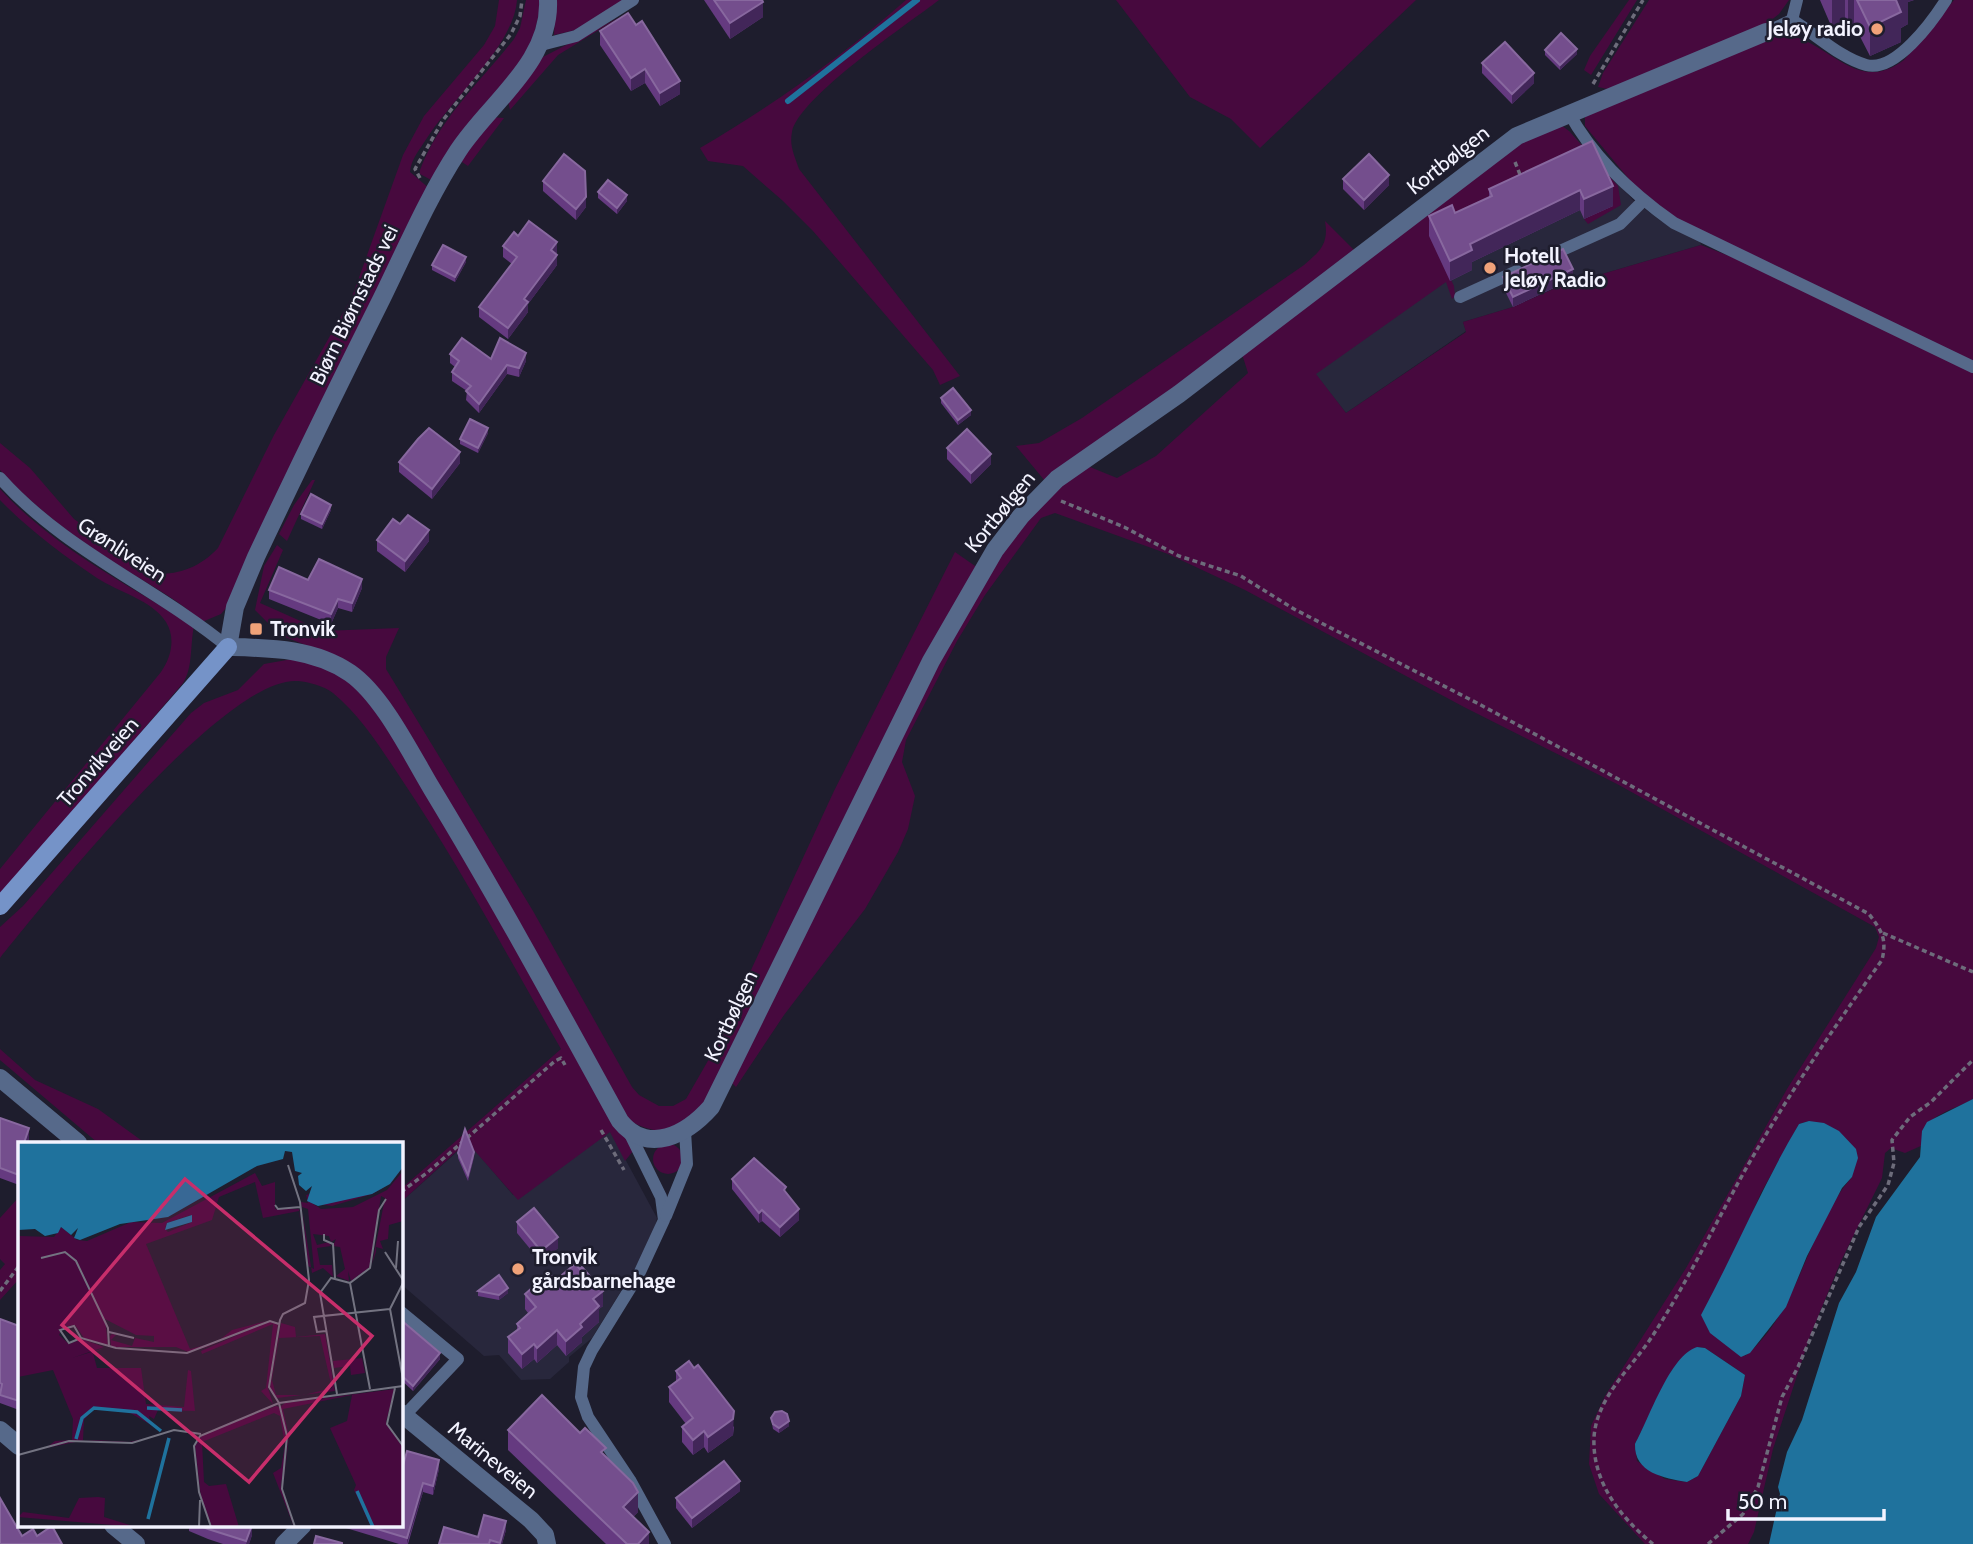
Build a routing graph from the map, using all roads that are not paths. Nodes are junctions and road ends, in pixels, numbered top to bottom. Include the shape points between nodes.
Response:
1 (548, 0) edge
2 (633, 0) edge
3 (1797, 0) edge
4 (1946, 0) edge
5 (1792, 20) junction
6 (1766, 32) joint
7 (541, 45) junction
8 (1569, 113) junction
9 (1643, 201) junction
10 (1460, 297) dead end
11 (1973, 367) edge
12 (0, 478) edge
13 (228, 647) junction
14 (0, 906) edge
15 (0, 1078) edge
16 (685, 1130) junction
17 (630, 1134) junction
18 (77, 1142) edge
19 (664, 1220) junction
20 (402, 1313) edge
21 (402, 1416) edge
22 (0, 1430) edge
23 (18, 1445) edge
24 (114, 1526) edge
25 (302, 1526) edge
26 (136, 1544) edge
27 (284, 1544) edge
28 (547, 1544) edge
29 (665, 1544) edge

1 - 7 street, Biørn Biørnstads vei
2 - 7 lane via 576,36
3 - 5 lane
4 - 5 lane via 1903,52 1883,64 1868,66
5 - 6 lane
6 - 8 street, Kortbølgen
7 - 13 street, Biørn Biørnstads vei via 470,132 428,205 257,557 236,607
8 - 9 lane via 1578,130
8 - 16 street, Kortbølgen via 1507,144 1235,353 1057,479 1021,516 969,590 925,673 725,1082 711,1107
9 - 10 lane via 1620,224
9 - 11 lane via 1703,238
12 - 13 lane, Grønliveien via 53,528 198,622
13 - 14 street, Tronvikveien
13 - 17 street via 301,651 348,672 369,692 469,850
15 - 18 street
16 - 17 street, Kortbølgen via 656,1140
16 - 19 lane via 687,1164
17 - 19 lane via 661,1197
19 - 29 lane via 639,1274 592,1350 580,1387 589,1417
20 - 21 lane via 458,1359
21 - 28 street, Marineveien via 531,1520
22 - 23 street
24 - 26 street
25 - 27 street

